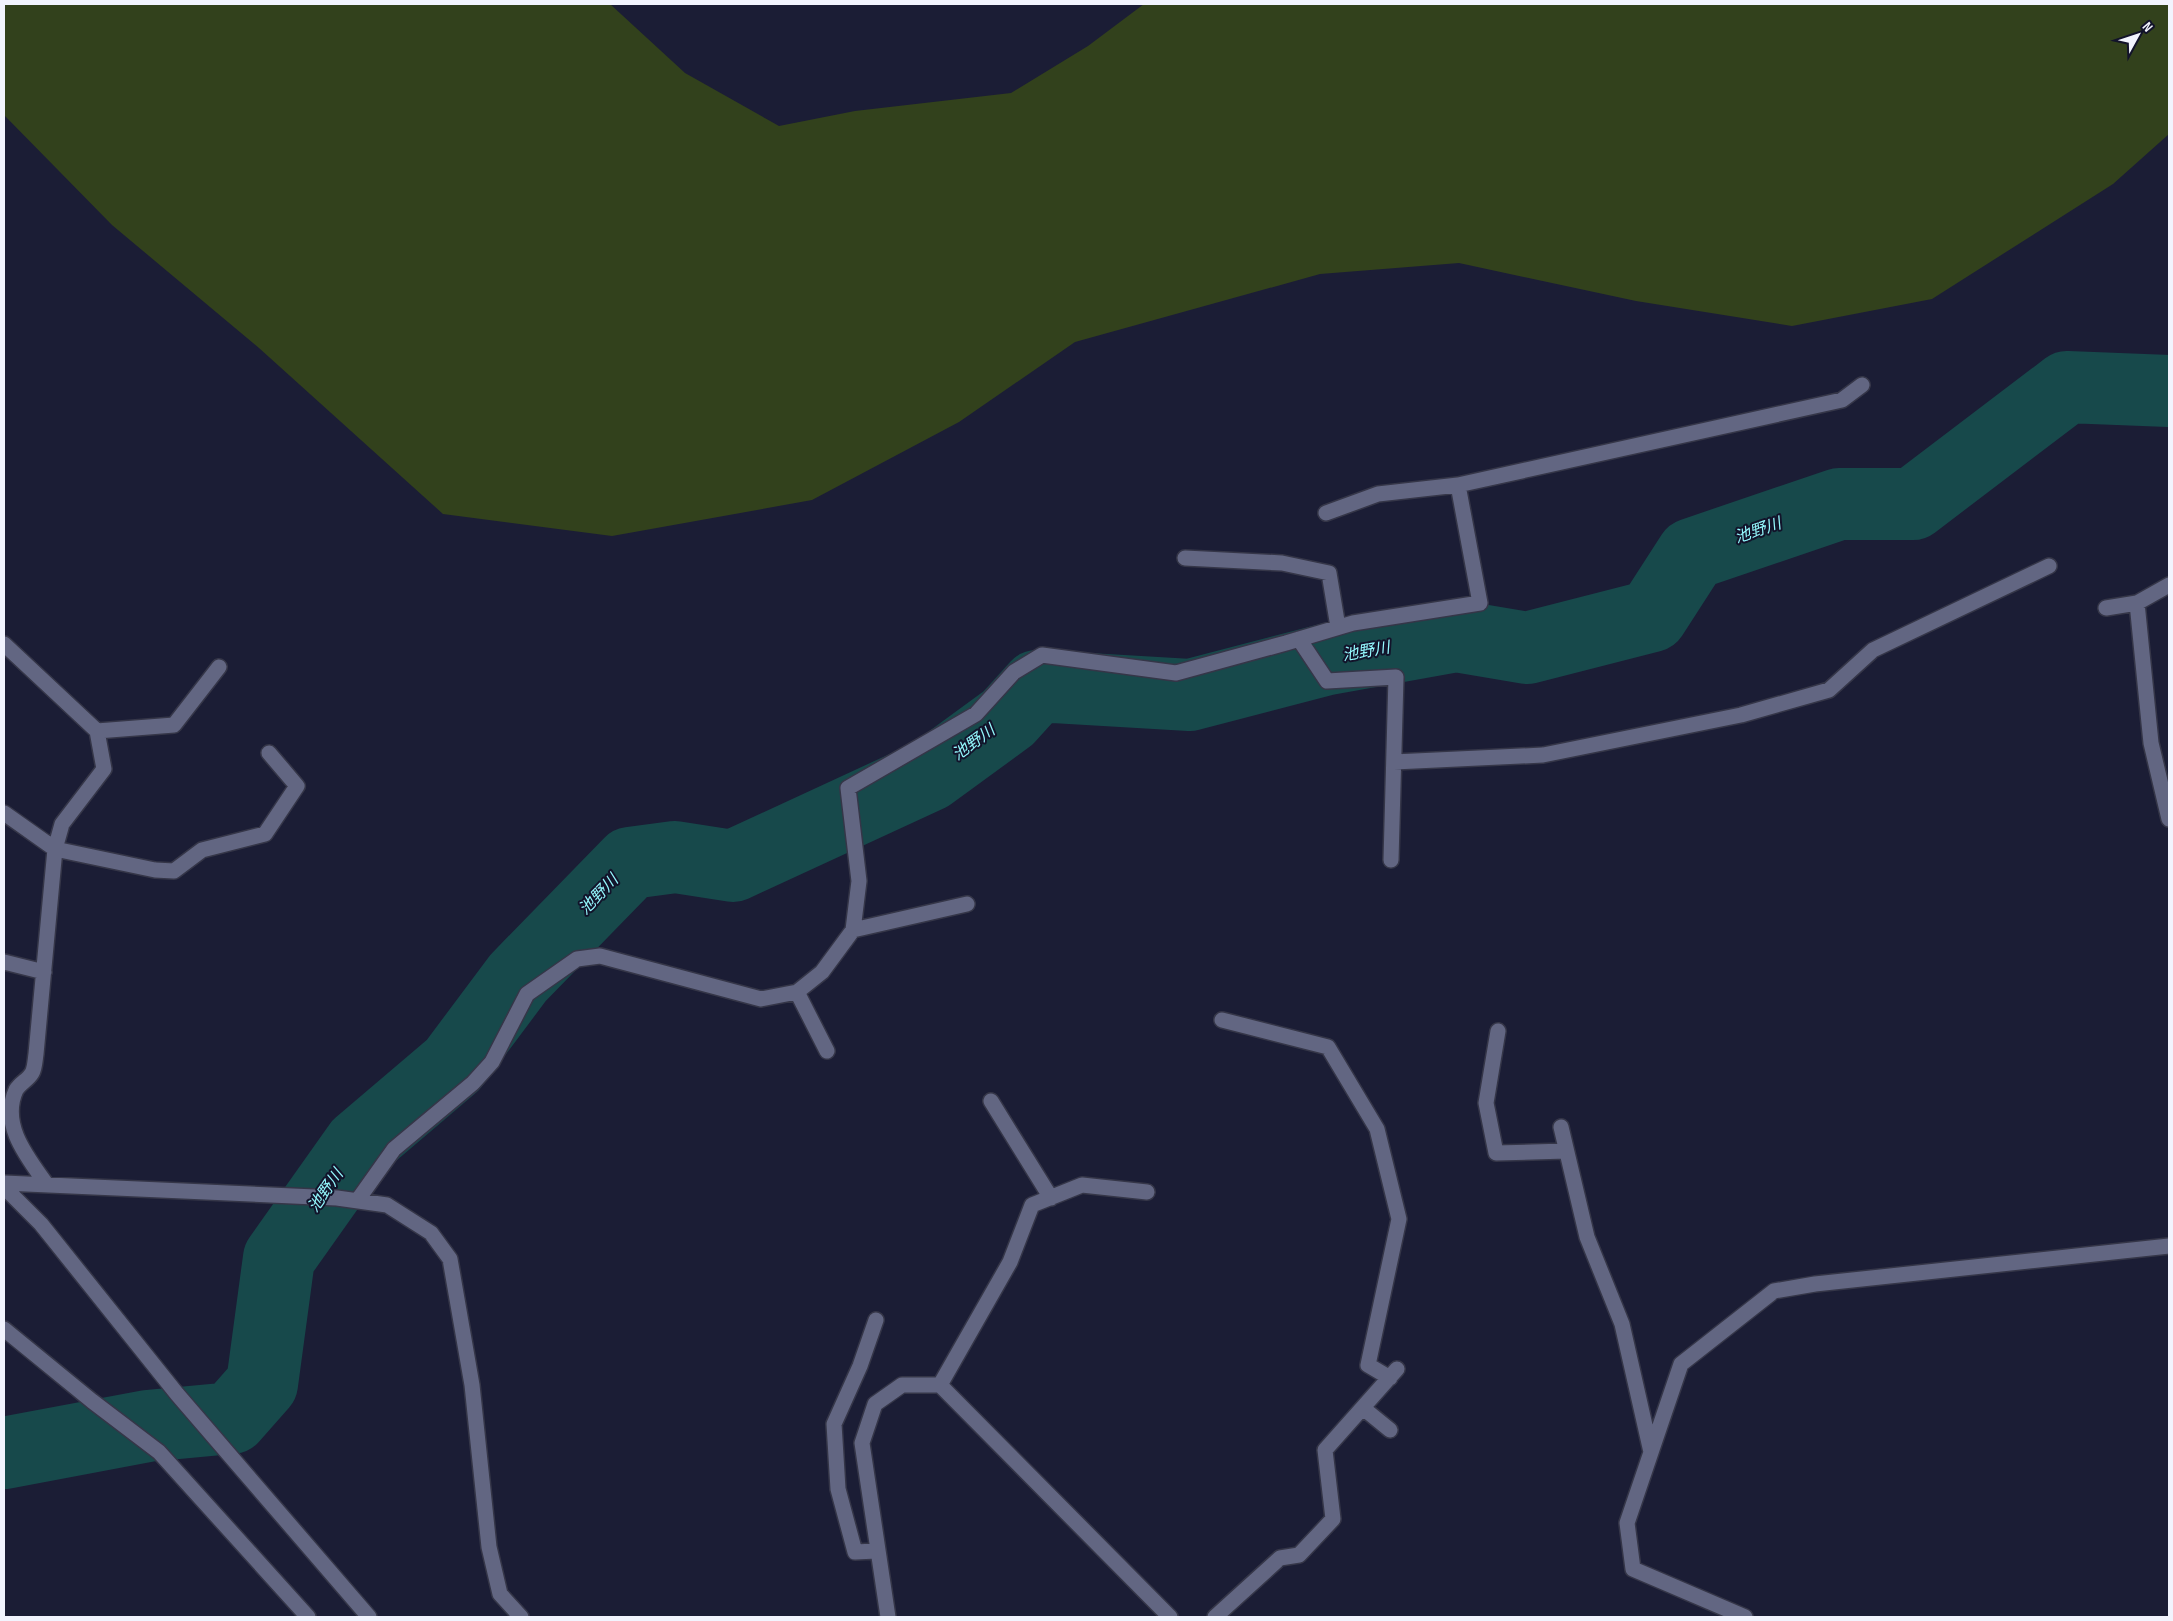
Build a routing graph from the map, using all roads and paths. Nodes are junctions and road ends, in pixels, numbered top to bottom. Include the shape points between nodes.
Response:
1 (1862, 385) dead end
2 (1458, 485) junction
3 (1326, 513) dead end
4 (1185, 558) dead end
5 (2049, 566) dead end
6 (2169, 585) edge
7 (2137, 603) junction
8 (2106, 608) dead end
9 (1338, 628) junction
10 (1300, 639) junction
11 (4, 644) edge
12 (219, 667) dead end
13 (97, 731) junction
14 (268, 753) dead end
15 (1394, 762) junction
16 (4, 814) edge
17 (2169, 819) edge
18 (55, 849) junction
19 (1391, 860) dead end
20 (967, 904) dead end
21 (853, 930) junction
22 (4, 962) edge
23 (44, 972) junction
24 (797, 992) junction
25 (1222, 1020) dead end
26 (1498, 1032) dead end
27 (827, 1051) dead end
28 (991, 1101) dead end
29 (1560, 1127) dead end
30 (1566, 1151) junction
31 (4, 1185) edge
32 (47, 1185) junction
33 (1147, 1192) dead end
34 (1051, 1198) junction
35 (357, 1201) junction
36 (2169, 1246) edge
37 (876, 1320) dead end
38 (4, 1328) edge
39 (940, 1385) junction
40 (1363, 1408) junction
41 (1390, 1430) dead end
42 (1651, 1453) junction
43 (876, 1550) junction
44 (308, 1617) edge
45 (369, 1617) edge
46 (522, 1617) edge
47 (888, 1617) edge
48 (1170, 1617) edge
49 (1215, 1617) edge
50 (1745, 1617) edge

1 - 2 street via 1842,400
2 - 3 street via 1378,494
2 - 9 street via 1480,603
4 - 9 street via 1282,563 1329,573
5 - 15 street via 1872,650 1829,690 1741,715 1543,755
6 - 7 street
7 - 8 street
7 - 17 street via 2151,744
9 - 10 street
10 - 15 street via 1327,681 1396,677
10 - 21 street via 1176,673 1042,655 1014,672 976,714 848,788 859,880
11 - 13 street
12 - 13 street via 174,725
13 - 18 street via 104,769 62,824
14 - 18 street via 296,786 265,834 202,850 174,871
15 - 19 street
16 - 18 street
18 - 23 street
20 - 21 street
21 - 24 street via 822,972
22 - 23 street
23 - 32 street via 32,1073 17,1089 10,1109 13,1128 24,1153
24 - 27 street
24 - 35 street via 761,999 600,956 577,959 527,994 492,1062 473,1083 394,1149
25 - 40 street via 1328,1046 1377,1129 1399,1220 1368,1366 1394,1374
26 - 30 street via 1486,1102 1496,1153
28 - 34 street
29 - 30 street
30 - 42 street via 1587,1236 1622,1324
31 - 32 street
31 - 45 street via 41,1224 177,1394
32 - 35 street
33 - 34 street via 1082,1185
34 - 39 street via 1032,1205 1010,1262
35 - 46 street via 387,1205 431,1233 450,1259 472,1385 489,1547 500,1594
36 - 42 street via 1774,1291 1681,1364
37 - 43 street via 834,1424 838,1489 855,1552
38 - 44 street via 159,1452
39 - 43 street via 902,1385 875,1404 862,1443
39 - 48 street
40 - 41 street
40 - 49 street via 1325,1450 1333,1519 1299,1555 1280,1558
42 - 50 street via 1627,1524 1633,1569
43 - 47 street

